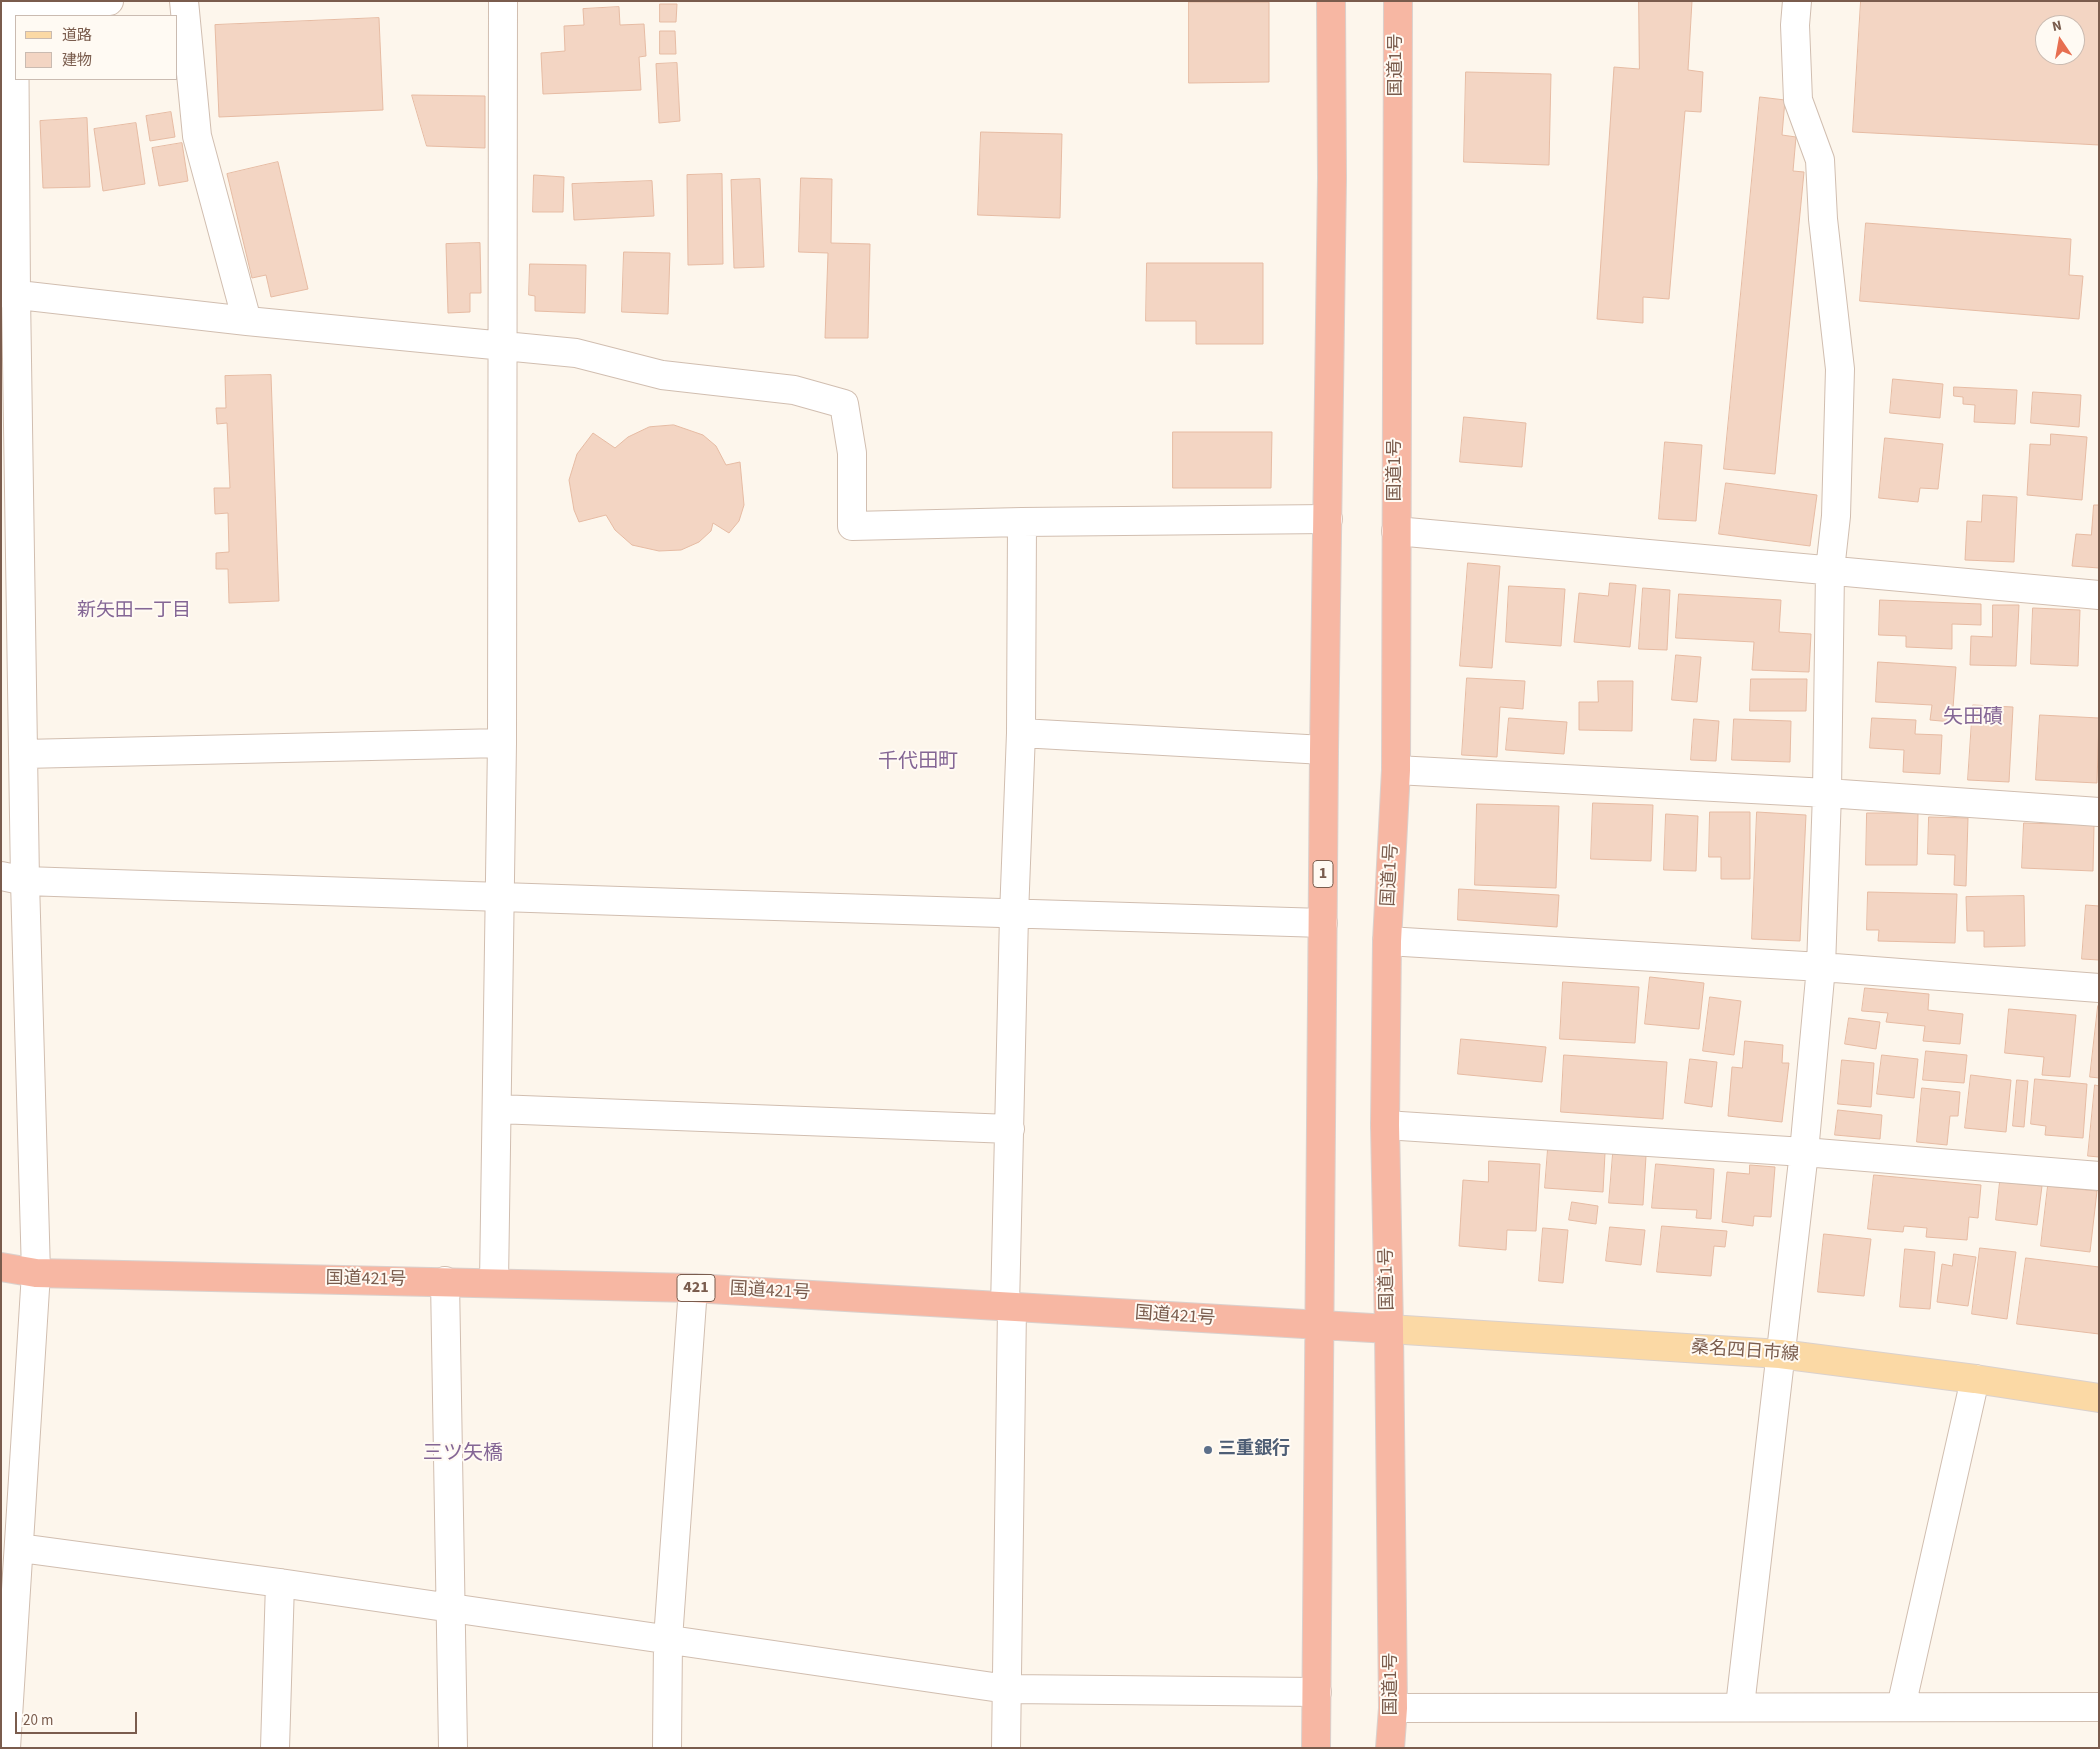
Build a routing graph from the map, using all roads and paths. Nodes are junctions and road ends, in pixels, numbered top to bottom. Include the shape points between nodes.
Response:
1 (109, 1) edge
2 (184, 1) edge
3 (503, 1) edge
4 (1332, 1) edge
5 (1398, 1) edge
6 (1797, 1) edge
7 (14, 5) edge
8 (8, 294) edge
9 (247, 321) junction
10 (502, 346) junction
11 (1328, 519) junction
12 (1022, 522) junction
13 (1396, 531) junction
14 (1830, 570) junction
15 (2099, 595) edge
16 (12, 713) edge
17 (1021, 733) junction
18 (502, 743) junction
19 (1324, 750) junction
20 (23, 754) junction
21 (1396, 770) junction
22 (1827, 793) junction
23 (2099, 812) edge
24 (13, 878) edge
25 (500, 896) junction
26 (1014, 915) junction
27 (1323, 923) junction
28 (1387, 941) junction
29 (1821, 967) junction
30 (2099, 988) edge
31 (496, 1109) junction
32 (1385, 1125) junction
33 (1010, 1129) junction
34 (1804, 1152) junction
35 (2099, 1176) edge
36 (1, 1267) edge
37 (36, 1273) junction
38 (445, 1281) junction
39 (494, 1282) junction
40 (693, 1288) junction
41 (1009, 1307) junction
42 (1320, 1326) junction
43 (1389, 1329) junction
44 (1780, 1354) junction
45 (1975, 1379) junction
46 (2099, 1398) edge
47 (20, 1548) junction
48 (280, 1583) junction
49 (451, 1608) junction
50 (668, 1639) junction
51 (1007, 1689) junction
52 (1317, 1692) junction
53 (1740, 1706) junction
54 (1900, 1707) junction
55 (2099, 1707) edge
56 (1393, 1708) junction
57 (6, 1748) edge
58 (275, 1748) edge
59 (453, 1748) edge
60 (667, 1748) edge
61 (1006, 1748) edge
62 (1316, 1748) edge
63 (1390, 1748) edge

1 - 7 street
2 - 9 street via 197,136
3 - 10 street
4 - 11 highway, 1
5 - 13 highway, 国道1号
6 - 14 street via 1798,100 1820,160 1823,219 1840,369 1836,516
7 - 8 street
8 - 9 street
8 - 16 street
9 - 10 street
10 - 12 street via 576,353 662,374 794,390 844,404 852,453 852,526
10 - 18 street
11 - 12 street
11 - 19 highway, 1
12 - 17 street
13 - 14 street
13 - 21 highway, 国道1号
14 - 15 street
14 - 22 street
16 - 20 street
17 - 19 street
17 - 26 street
18 - 20 street
18 - 25 street
19 - 27 highway, 1
20 - 24 street
21 - 22 street
21 - 28 highway, 国道1号
22 - 23 street
22 - 29 street
24 - 25 street
24 - 37 street
25 - 26 street
25 - 31 street
26 - 27 street
26 - 33 street
27 - 42 highway, 1
28 - 29 street
28 - 32 highway, 国道1号
29 - 30 street
29 - 34 street
31 - 33 street
31 - 39 street
32 - 34 street
32 - 43 highway, 国道1号
33 - 41 street
34 - 35 street
34 - 44 street
36 - 37 highway, 国道421号 / 421
37 - 38 highway, 国道421号 / 421
37 - 47 street
38 - 39 highway, 国道421号 / 421
38 - 49 street
39 - 40 highway, 国道421号 / 421
40 - 41 highway, 国道421号 / 421
40 - 50 street
41 - 42 highway, 国道421号 / 421
41 - 51 street
42 - 43 highway, 国道421号 / 421
42 - 52 highway, 1
43 - 44 main road, 桑名四日市線
43 - 56 highway, 国道1号
44 - 45 main road, 桑名四日市線
44 - 53 street
45 - 46 main road, 桑名四日市線
45 - 54 street
47 - 48 street
47 - 57 street
48 - 49 street
48 - 58 street
49 - 50 street
49 - 59 street
50 - 51 street
50 - 60 street
51 - 52 street
51 - 61 street
52 - 62 highway, 1
53 - 54 street
53 - 56 street
54 - 55 street
56 - 63 highway, 国道1号

